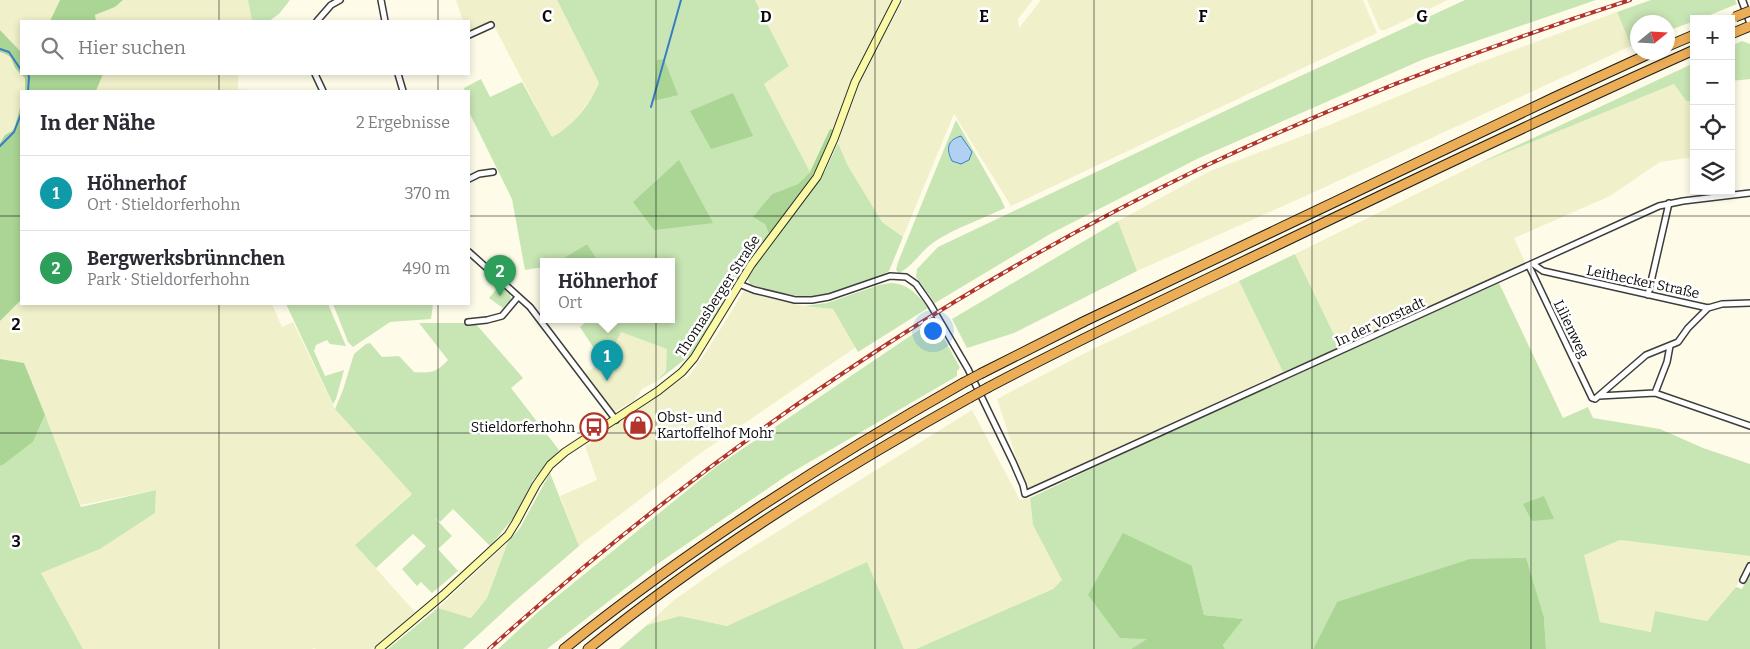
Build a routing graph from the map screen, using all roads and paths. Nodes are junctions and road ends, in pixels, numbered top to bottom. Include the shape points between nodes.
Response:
1 (340, 0) edge
2 (380, 0) edge
3 (897, 0) edge
4 (1742, 0) edge
5 (1750, 11) edge
6 (1735, 17) edge
7 (318, 20) edge
8 (385, 20) edge
9 (1750, 22) edge
10 (491, 25) dead end
11 (1750, 26) edge
12 (1735, 32) edge
13 (470, 35) edge
14 (1690, 36) edge
15 (1675, 43) edge
16 (1690, 52) edge
17 (1635, 60) edge
18 (315, 75) edge
19 (398, 75) edge
20 (323, 90) edge
21 (403, 90) edge
22 (493, 172) dead end
23 (470, 178) edge
24 (1750, 193) edge
25 (1669, 203) junction
26 (470, 253) edge
27 (1531, 265) junction
28 (739, 284) junction
29 (1648, 295) junction
30 (518, 297) junction
31 (1750, 303) edge
32 (1708, 308) junction
33 (540, 320) edge
34 (468, 322) dead end
35 (542, 323) edge
36 (1670, 346) junction
37 (1655, 393) junction
38 (1596, 398) junction
39 (616, 420) junction
40 (1750, 426) edge
41 (1750, 566) edge
42 (1743, 580) dead end
43 (379, 649) edge
44 (564, 649) edge
45 (588, 649) edge

1 - 7 street via 331,4
2 - 8 street
3 - 28 main road, Thomasberger Straße via 855,82 817,177
4 - 9 street
5 - 6 highway, bridge
10 - 13 street
11 - 12 highway
14 - 15 highway
16 - 45 highway, bridge via 1345,212 1091,334 989,387 786,506
17 - 44 highway, bridge via 1102,313 963,383 778,494 712,538
18 - 20 street
19 - 21 street
22 - 23 street
24 - 25 street, In der Vorstadt
25 - 27 street, In der Vorstadt
25 - 29 street
26 - 30 street
27 - 28 street, In der Vorstadt via 1025,494 968,369 916,284 906,277 890,276 812,300 795,300
27 - 29 street, Leithecker Straße via 1543,271
27 - 38 street, Lilienweg via 1592,398
28 - 39 main road, Thomasberger Straße via 682,372
29 - 32 street, Leithecker Straße
30 - 33 street
30 - 34 street via 502,316
31 - 32 street, Leithecker Straße
32 - 36 street via 1678,342
35 - 39 street
36 - 37 street
36 - 38 street via 1646,355
37 - 38 street
37 - 40 street
39 - 43 main road, Thomasberger Straße via 550,465 508,536
41 - 42 street

